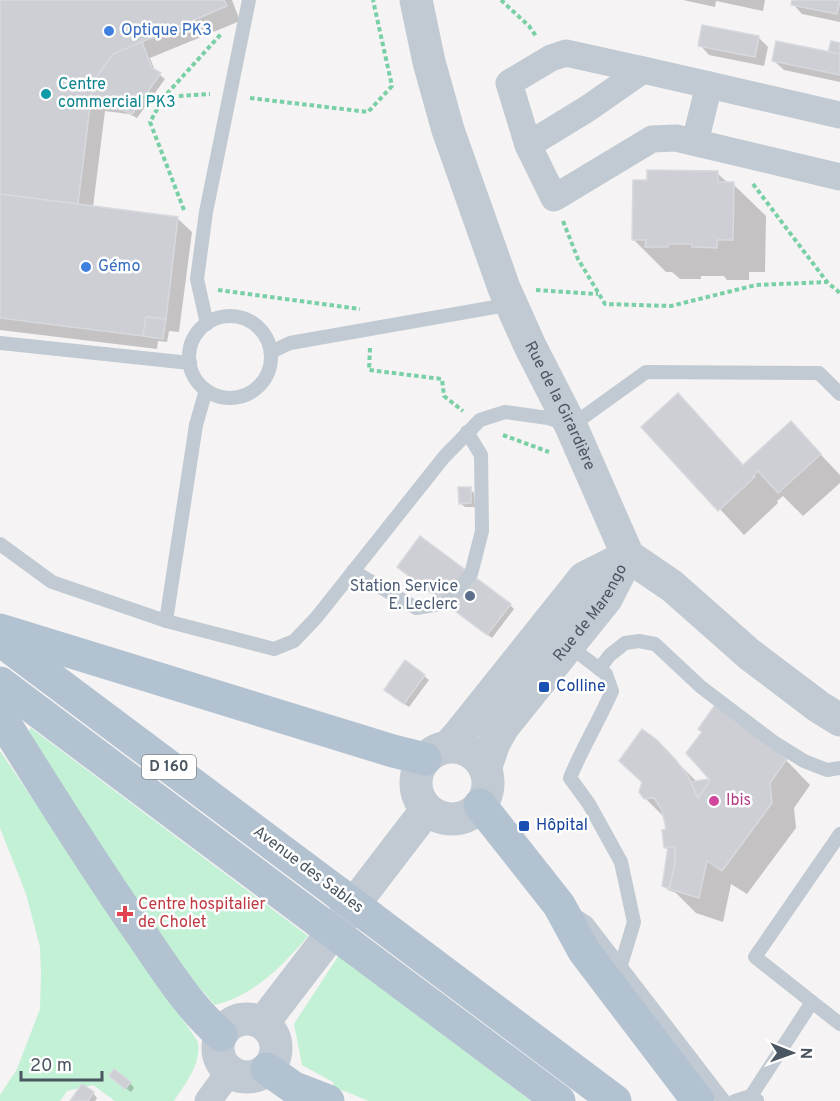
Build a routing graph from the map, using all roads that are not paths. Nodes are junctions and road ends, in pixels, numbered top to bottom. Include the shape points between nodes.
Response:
1 (249, 0) edge
2 (416, 0) edge
3 (643, 70) junction
4 (709, 85) junction
5 (840, 115) edge
6 (695, 142) junction
7 (528, 145) junction
8 (840, 177) edge
9 (508, 296) junction
10 (207, 324) junction
11 (0, 343) edge
12 (271, 351) junction
13 (190, 363) junction
14 (206, 390) junction
15 (840, 394) edge
16 (571, 426) junction
17 (467, 432) junction
18 (0, 544) edge
19 (628, 556) junction
20 (353, 571) junction
21 (166, 621) junction
22 (0, 630) edge
23 (0, 640) edge
24 (567, 645) junction
25 (599, 669) junction
26 (0, 683) edge
27 (0, 716) edge
28 (840, 720) edge
29 (436, 753) junction
30 (840, 768) edge
31 (485, 769) junction
32 (480, 805) junction
33 (427, 808) junction
34 (840, 834) edge
35 (560, 905) junction
36 (621, 965) junction
37 (812, 1002) junction
38 (263, 1023) junction
39 (840, 1024) edge
40 (221, 1035) junction
41 (267, 1069) junction
42 (230, 1071) junction
43 (755, 1099) edge
44 (208, 1101) edge
45 (328, 1101) edge
46 (559, 1101) edge
47 (615, 1101) edge
48 (698, 1101) edge
49 (724, 1101) edge
50 (735, 1101) edge

1 - 10 lane via 206,212 197,279
2 - 9 street, Rue de la Girardière via 448,130
3 - 4 street
3 - 7 street
3 - 7 street via 566,53 509,83
4 - 5 street
4 - 6 street
6 - 7 street via 652,139 554,198
6 - 8 street
9 - 12 lane via 370,329 290,343
9 - 16 street, Rue de la Girardière
10 - 12 lane via 232,316 246,319 267,338
10 - 13 lane via 192,342
11 - 13 lane
12 - 14 lane via 271,365 257,389 231,399
13 - 14 lane via 198,383
14 - 21 lane via 196,425
15 - 16 lane via 819,372 646,372
16 - 17 lane via 548,418 505,412 480,420
16 - 19 street, Rue de la Girardière
17 - 20 lane
17 - 20 lane via 481,454 482,531 471,573 446,603 416,608
18 - 21 lane via 52,582
19 - 24 street, Rue de Marengo via 606,599
19 - 28 street via 672,586 749,654
19 - 29 street, Rue de Marengo via 584,578 461,732
20 - 21 lane via 294,641 274,649
22 - 29 main road via 393,752
23 - 47 main road, Avenue des Sables / D 160, bridge
24 - 25 lane
24 - 31 street, Rue de Marengo via 502,727
25 - 30 lane via 624,643 655,644 701,687 775,743 827,770
25 - 36 lane via 606,674 612,691 570,778 621,862 634,922
26 - 46 main road, Avenue des Sables / D 160, bridge
27 - 40 main road via 107,885 182,992
29 - 31 street via 459,747 470,751
29 - 33 street, Rue de Marengo via 419,768 416,778 416,790
31 - 32 street, Rue de Marengo via 488,787
32 - 33 street via 460,818 448,819
32 - 35 main road
33 - 38 street
34 - 37 lane via 754,957
35 - 36 lane via 587,923
35 - 48 main road via 584,951
36 - 49 lane
37 - 39 lane
37 - 43 lane
38 - 40 street via 244,1019
38 - 41 street via 276,1045 273,1062
40 - 42 street via 218,1050
41 - 42 street via 253,1077
41 - 45 main road via 294,1088
42 - 44 street
43 - 50 lane

